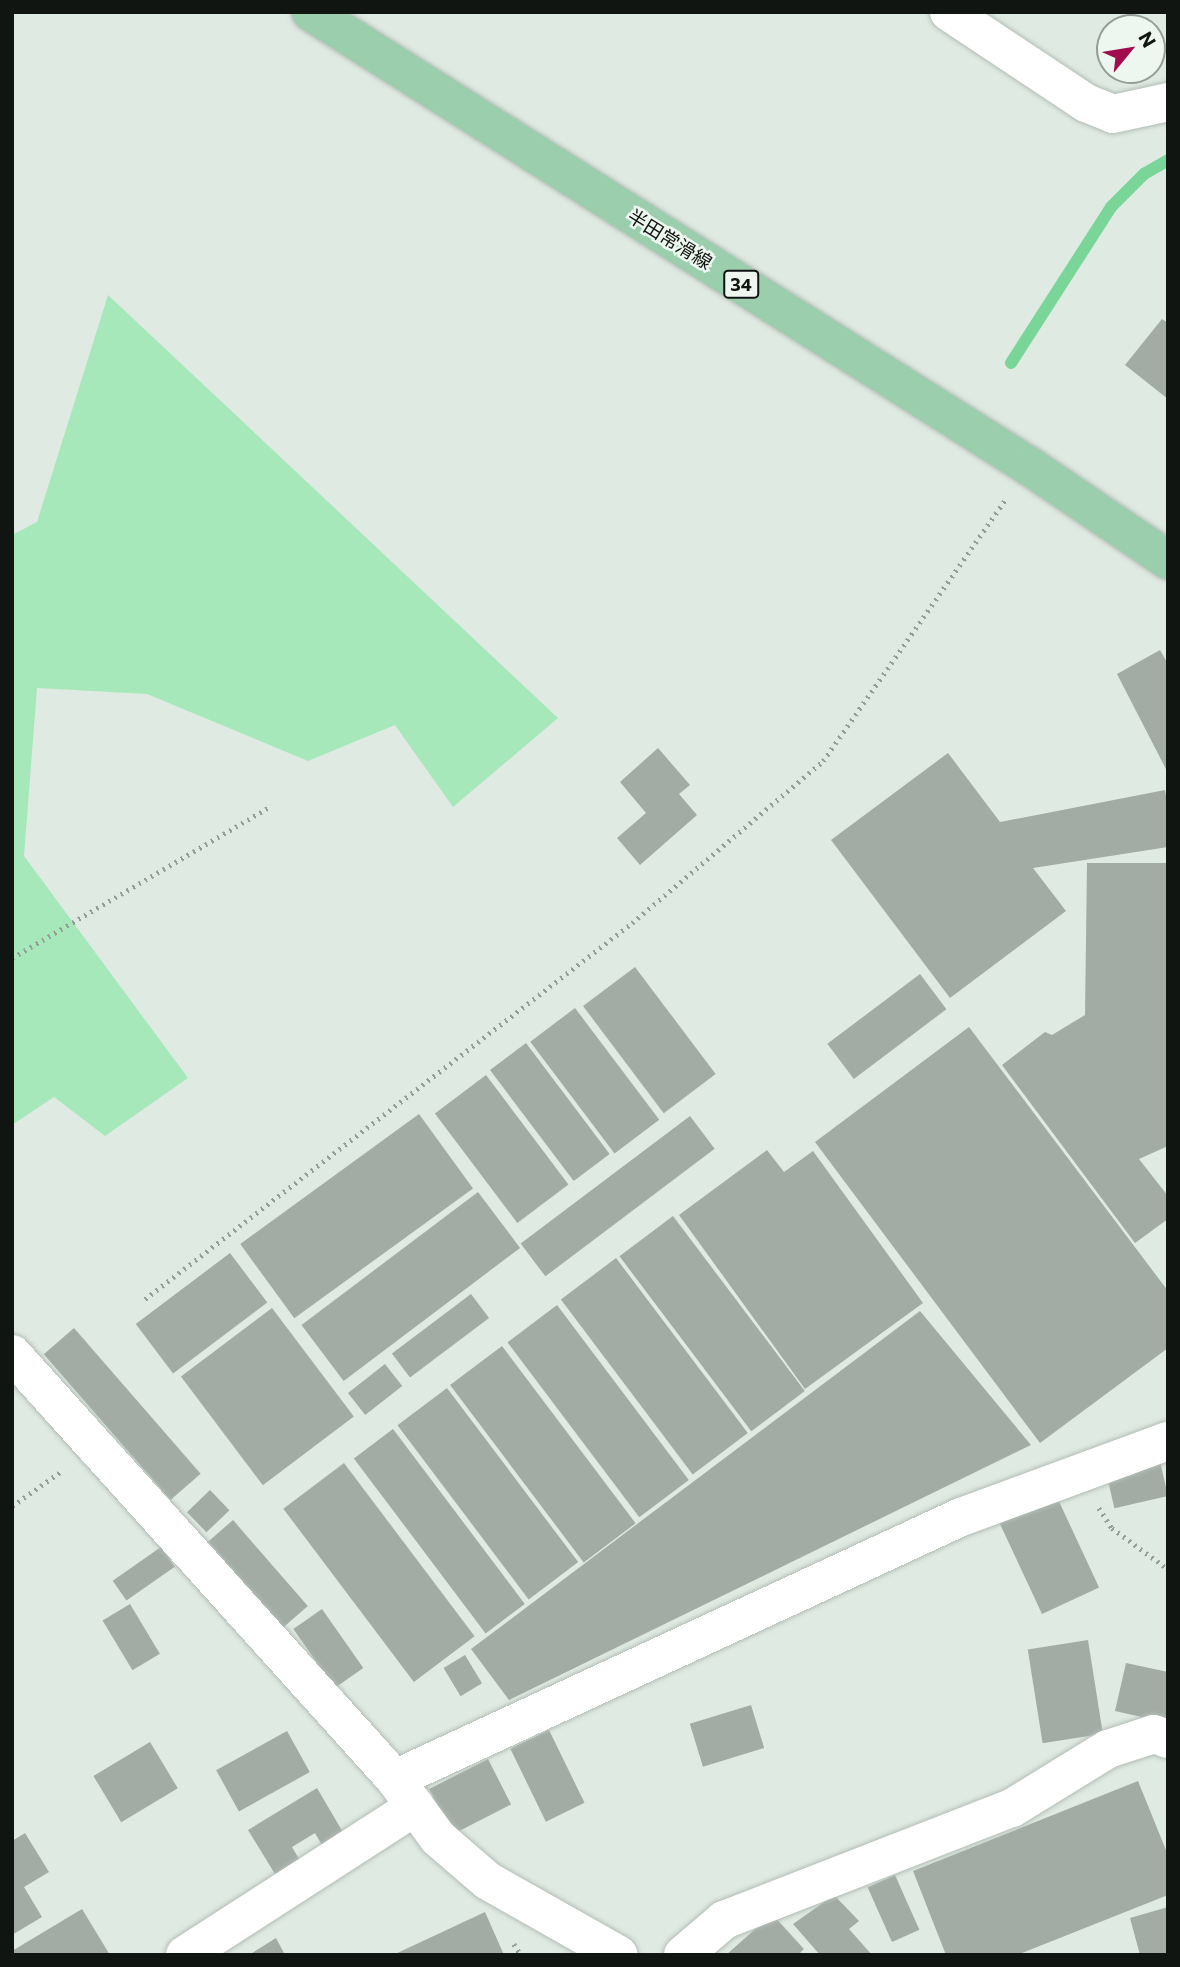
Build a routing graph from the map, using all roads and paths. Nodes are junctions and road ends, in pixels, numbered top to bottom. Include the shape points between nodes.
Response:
1 (311, 12) edge
2 (949, 12) edge
3 (1168, 102) edge
4 (1029, 466) junction
5 (1168, 560) edge
6 (269, 807) dead end
7 (12, 958) edge
8 (145, 1299) dead end
9 (12, 1354) edge
10 (1168, 1441) edge
11 (96, 1446) junction
12 (1075, 1473) junction
13 (12, 1506) edge
14 (1168, 1569) edge
15 (1168, 1740) edge
16 (405, 1793) junction
17 (185, 1955) edge
18 (619, 1955) edge
19 (683, 1955) edge

1 - 4 main road, 半田常滑線 / 34
2 - 3 street via 1086,103 1113,114
4 - 5 main road, 半田常滑線 / 34
4 - 8 path via 823,761 632,923
6 - 7 path
9 - 11 street
10 - 12 street
11 - 13 path
11 - 16 street
12 - 14 path via 1112,1528
12 - 16 street via 961,1517
15 - 19 street via 1154,1734 1108,1749 1012,1808 724,1920
16 - 17 street
16 - 18 street via 438,1838 488,1881

